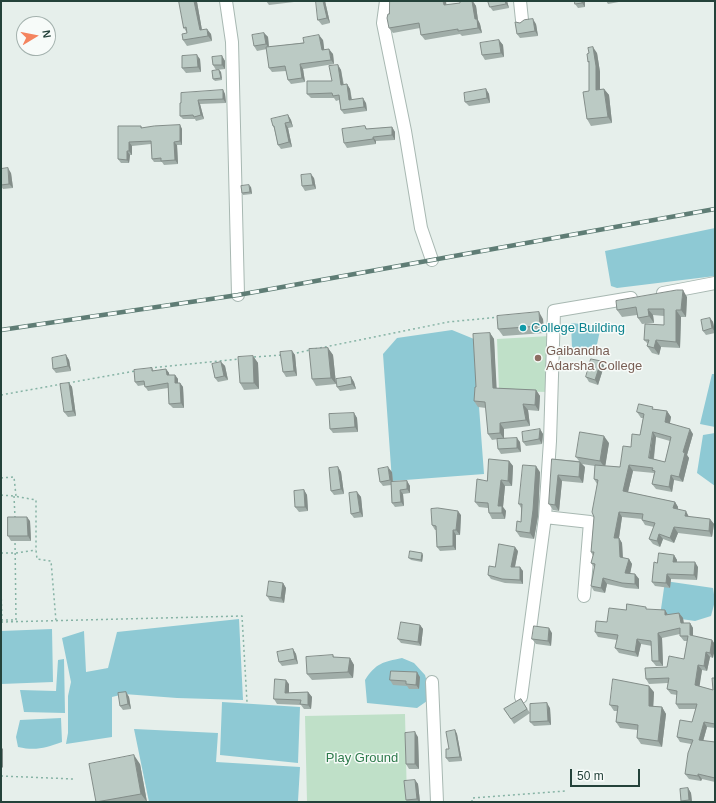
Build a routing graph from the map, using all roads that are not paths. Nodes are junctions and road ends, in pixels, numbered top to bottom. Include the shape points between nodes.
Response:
1 (226, 1) edge
2 (386, 1) edge
3 (520, 1) edge
4 (522, 20) edge
5 (432, 260) dead end
6 (715, 284) edge
7 (238, 295) dead end
8 (545, 517) junction
9 (584, 596) dead end
10 (432, 682) dead end
11 (521, 698) edge
12 (437, 802) edge

1 - 7 street via 232,42
2 - 5 street via 383,23 421,228
3 - 4 street
6 - 8 street via 554,310
8 - 9 street via 590,522
8 - 11 street
10 - 12 street

